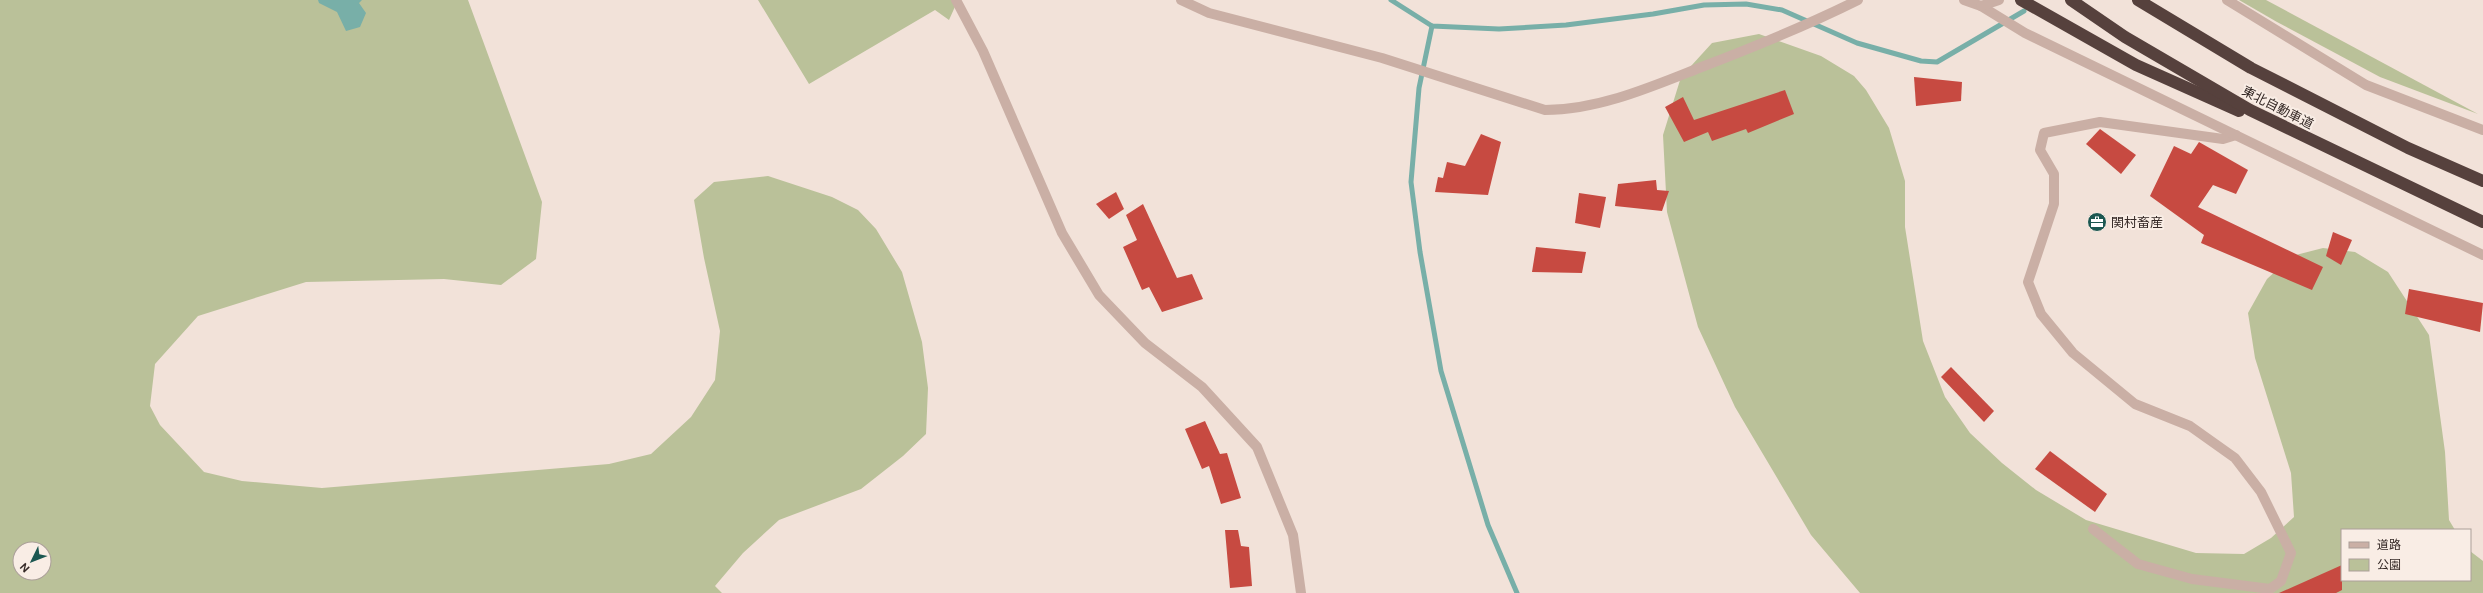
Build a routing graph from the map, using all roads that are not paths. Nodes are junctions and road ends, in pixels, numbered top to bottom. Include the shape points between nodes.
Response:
1 (956, 0) edge
2 (1181, 0) edge
3 (1858, 0) edge
4 (1964, 0) edge
5 (1999, 0) edge
6 (2021, 0) edge
7 (2071, 0) edge
8 (2138, 0) edge
9 (2227, 0) edge
10 (1981, 6) junction
11 (2483, 130) edge
12 (2236, 136) junction
13 (2388, 178) junction
14 (2483, 181) edge
15 (2483, 222) edge
16 (2483, 255) edge
17 (2093, 530) dead end
18 (1301, 593) edge

1 - 18 street via 983,51 1062,233 1099,295 1145,343 1202,387 1257,447 1293,535
2 - 3 street via 1209,13 1382,58 1545,110 1568,110 1645,90 1799,29
4 - 10 street
5 - 10 street
6 - 13 highway via 2136,65
7 - 13 highway, 東北自動車道 via 2125,37 2250,110
8 - 14 highway, 東北自動車道 via 2252,68 2408,148
9 - 11 street via 2366,85
10 - 12 street via 2017,28
12 - 16 street
12 - 17 street via 2223,139 2100,122 2044,133 2040,150 2054,174 2054,204 2028,282 2041,314 2073,353 2135,404 2190,426 2235,458 2261,492 2291,553 2281,581 2270,589 2192,579 2138,564
13 - 15 highway, 東北自動車道

